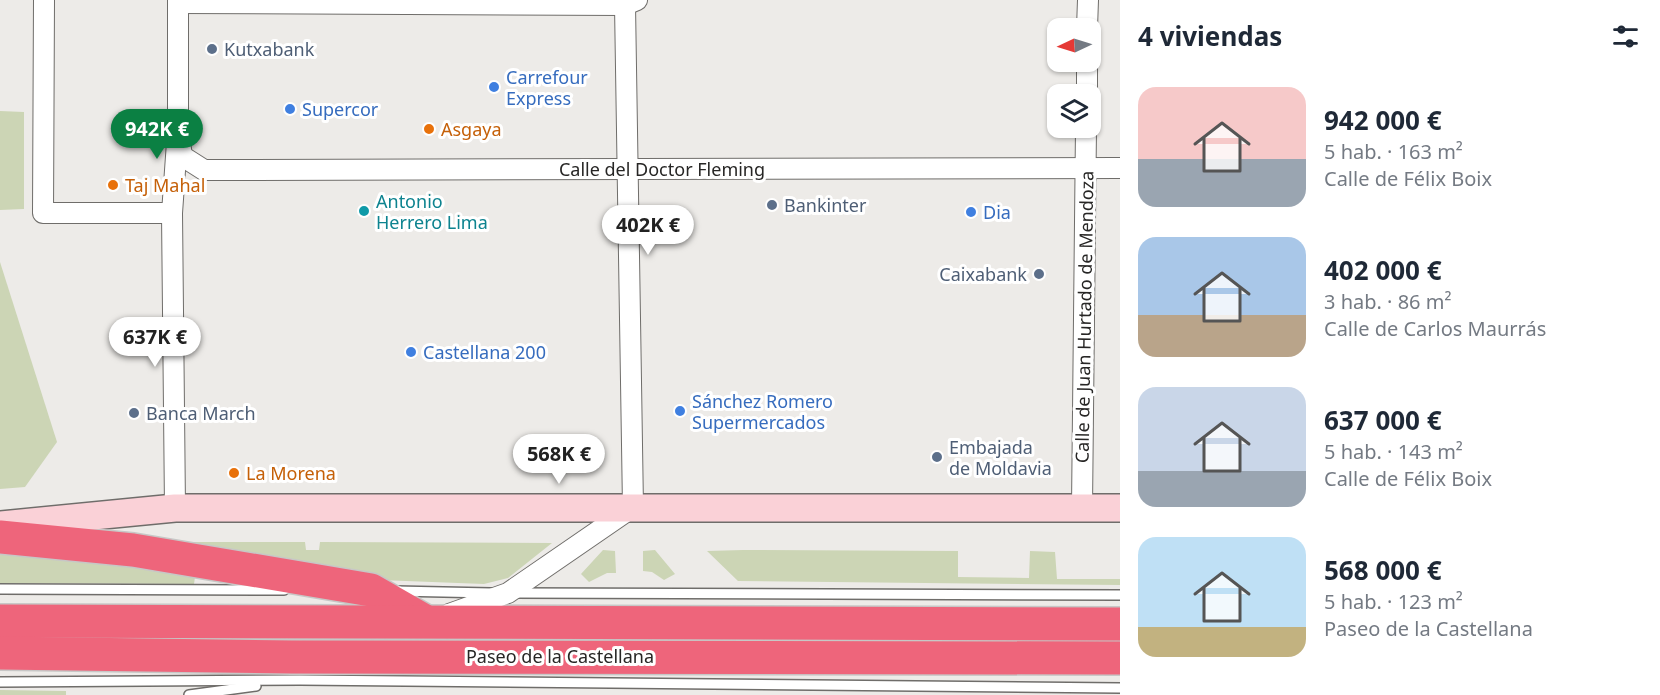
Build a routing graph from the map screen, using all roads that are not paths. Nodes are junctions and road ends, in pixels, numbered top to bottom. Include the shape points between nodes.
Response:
1 (44, 0) edge
2 (1088, 0) edge
3 (178, 2) edge
4 (577, 2) edge
5 (631, 2) edge
6 (1088, 18) edge
7 (178, 128) junction
8 (1086, 138) edge
9 (1086, 168) junction
10 (1120, 168) edge
11 (628, 169) junction
12 (204, 170) junction
13 (172, 221) junction
14 (633, 507) junction
15 (1082, 507) junction
16 (176, 508) junction
17 (1120, 508) edge
18 (0, 525) edge
19 (0, 537) edge
20 (0, 589) edge
21 (299, 590) dead end
22 (311, 590) dead end
23 (371, 590) junction
24 (508, 593) junction
25 (1120, 595) edge
26 (0, 621) edge
27 (426, 622) junction
28 (1120, 624) edge
29 (0, 653) edge
30 (412, 657) junction
31 (1118, 669) edge
32 (300, 680) junction
33 (0, 682) edge
34 (189, 695) edge

1 - 13 street via 43,213
2 - 6 street
3 - 4 street
3 - 7 street
4 - 5 street
5 - 11 street
7 - 12 street via 182,156
7 - 13 street
8 - 9 street, Calle de Juan Hurtado de Mendoza
9 - 10 street, Calle del Doctor Fleming
9 - 11 street, Calle del Doctor Fleming
9 - 15 street, Calle de Juan Hurtado de Mendoza
11 - 12 street, Calle del Doctor Fleming
11 - 14 street
12 - 13 street via 184,181
13 - 16 street
14 - 15 main road
14 - 16 main road
14 - 24 street, Paseo de la Castellana
15 - 17 main road
16 - 18 main road
19 - 23 highway via 133,550
20 - 21 lane
22 - 23 lane, Paseo de la Castellana
23 - 24 lane, Paseo de la Castellana
23 - 27 highway
24 - 25 lane, Paseo de la Castellana
24 - 27 street, Paseo de la Castellana
26 - 27 highway, Paseo de la Castellana
27 - 28 highway, Paseo de la Castellana
29 - 30 highway, Paseo de la Castellana
30 - 31 highway, Paseo de la Castellana
30 - 32 highway via 384,668
31 - 32 lane, Paseo de la Castellana
32 - 33 lane, Paseo de la Castellana
32 - 34 lane

